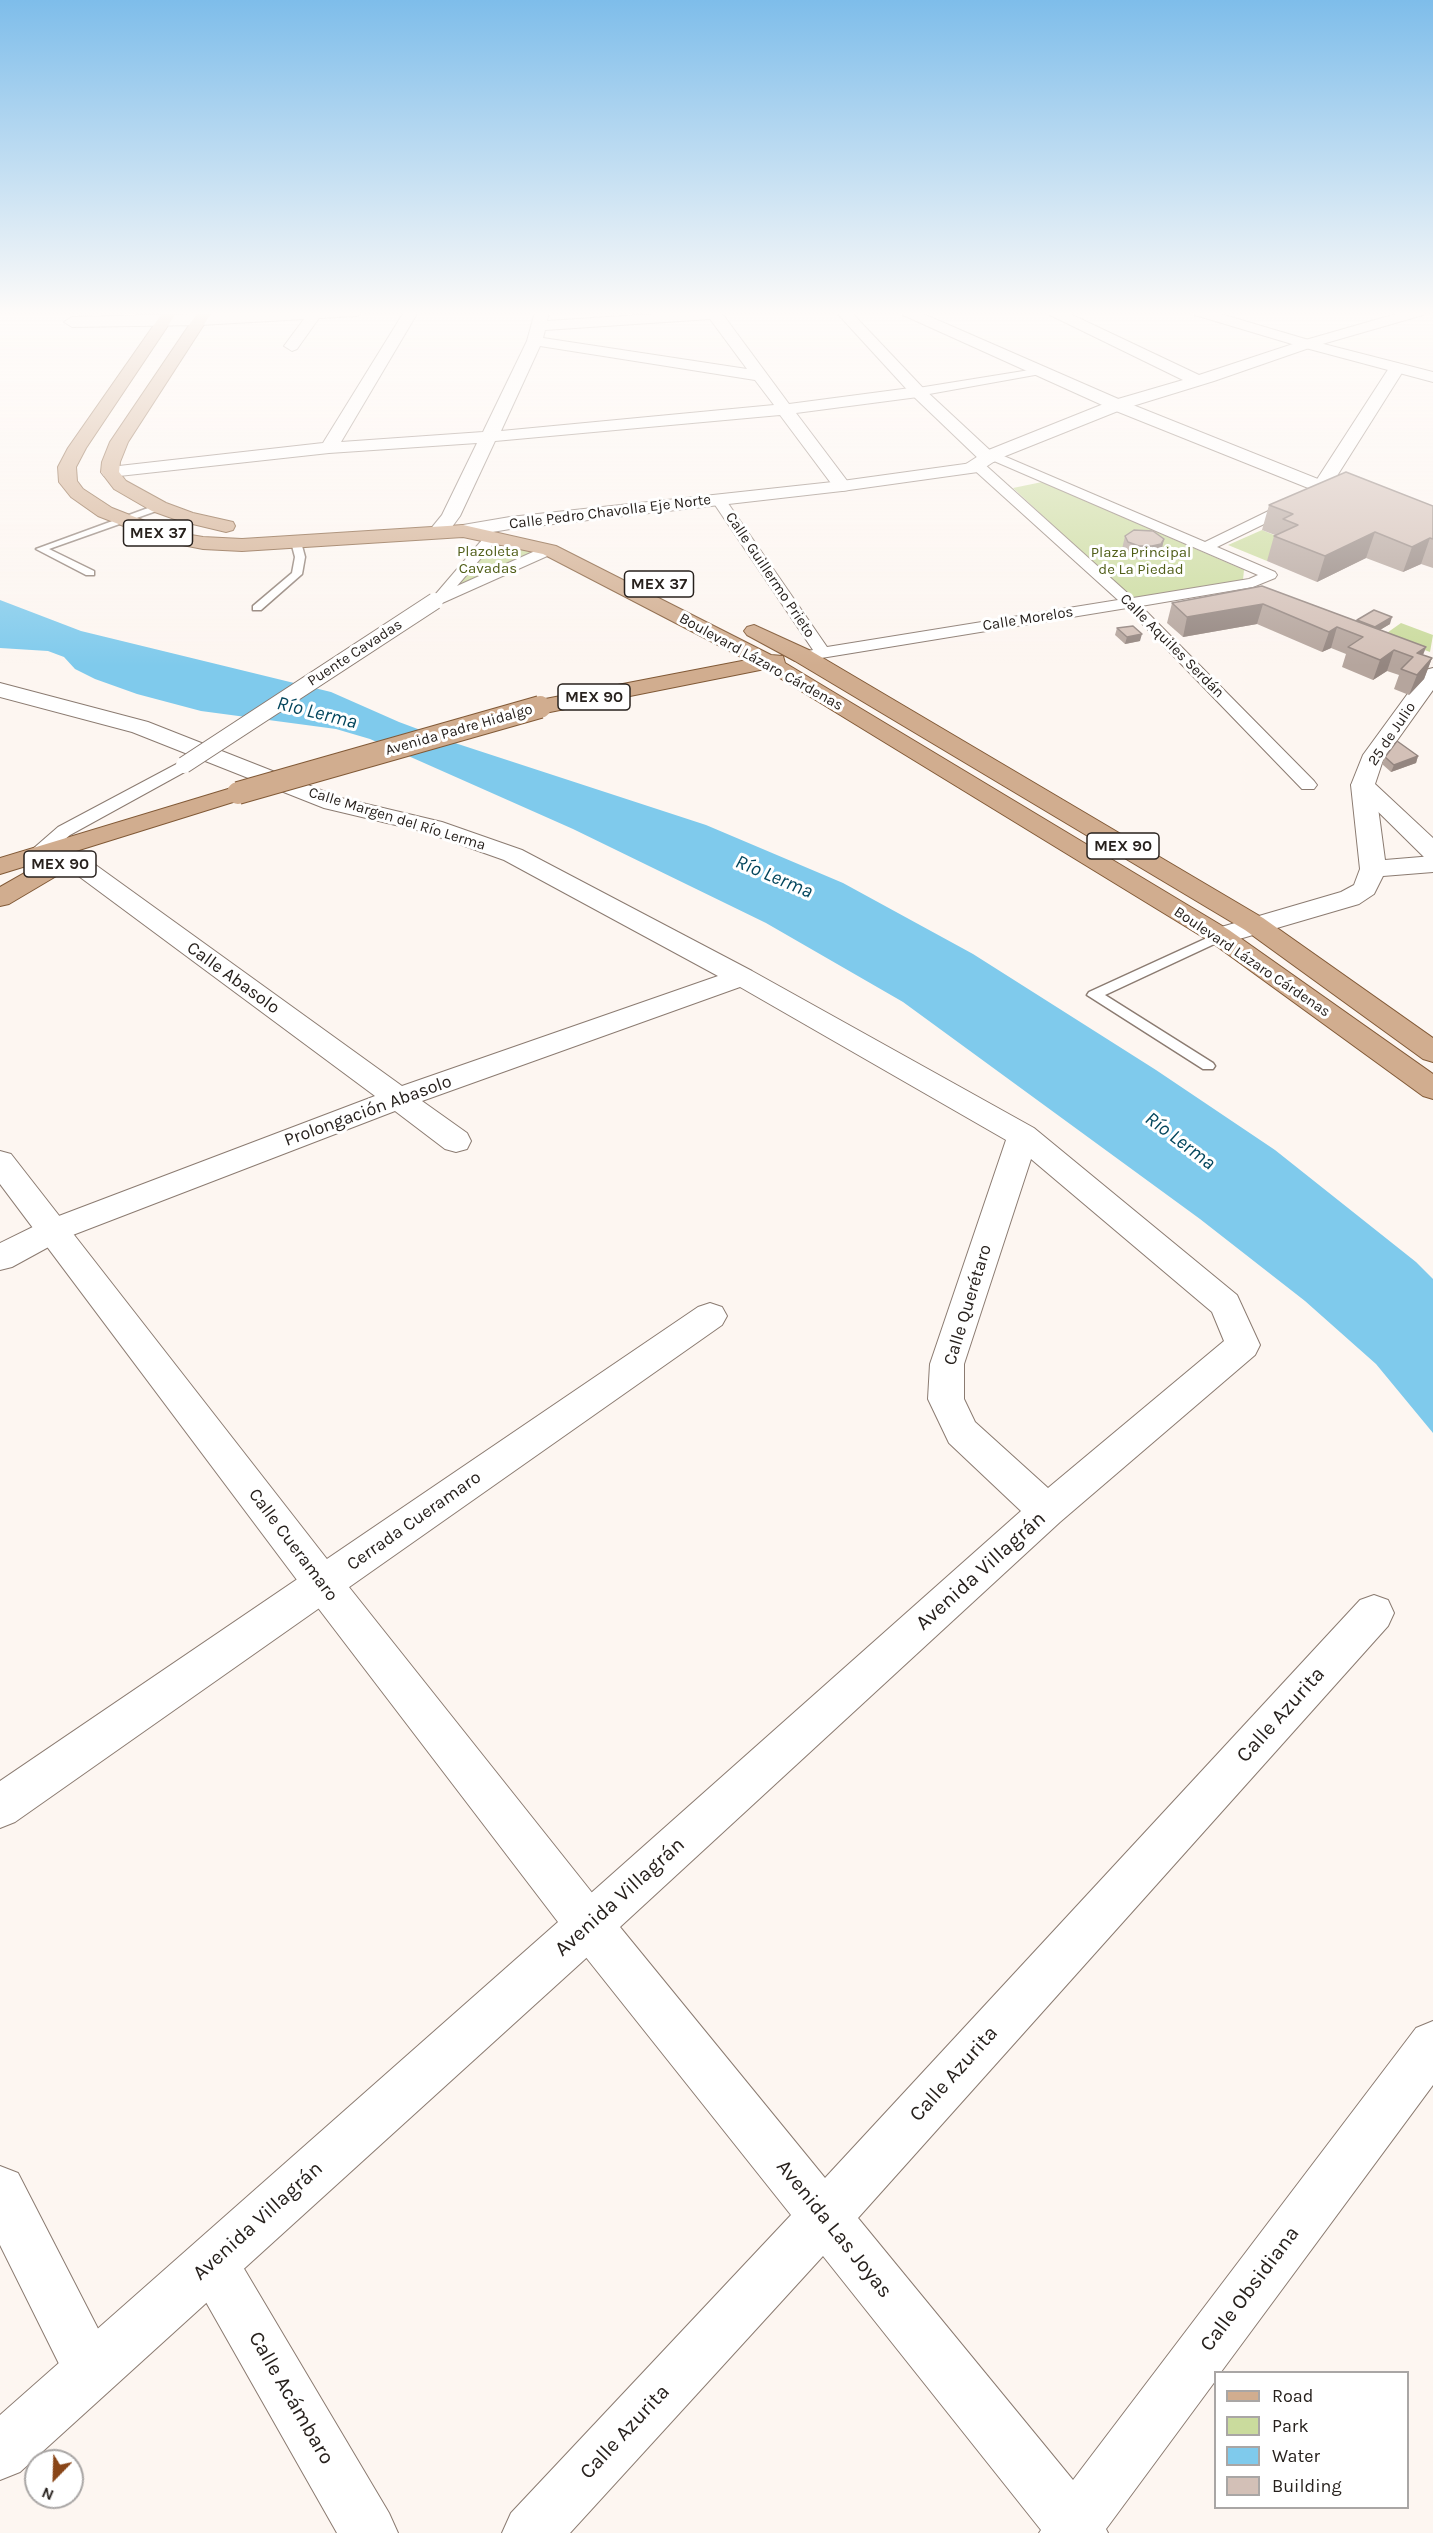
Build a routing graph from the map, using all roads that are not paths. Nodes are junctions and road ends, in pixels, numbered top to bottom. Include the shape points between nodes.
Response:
1 (88, 430) edge
2 (127, 430) edge
3 (340, 430) edge
4 (491, 430) edge
5 (558, 430) edge
6 (802, 430) edge
7 (953, 430) edge
8 (1057, 430) edge
9 (1177, 430) edge
10 (1360, 430) edge
11 (488, 437) junction
12 (329, 448) junction
13 (982, 462) junction
14 (67, 467) junction
15 (110, 467) junction
16 (842, 486) junction
17 (1324, 492) junction
18 (718, 499) junction
19 (159, 507) junction
20 (123, 520) junction
21 (457, 524) junction
22 (510, 524) junction
23 (1433, 532) edge
24 (493, 536) junction
25 (296, 542) junction
26 (1204, 547) junction
27 (549, 550) junction
28 (626, 568) dead end
29 (90, 573) dead end
30 (1253, 583) junction
31 (1272, 593) edge
32 (435, 601) junction
33 (1130, 603) junction
34 (257, 608) dead end
35 (740, 625) dead end
36 (723, 639) junction
37 (812, 653) junction
38 (768, 662) junction
39 (1433, 675) edge
40 (698, 676) junction
41 (647, 686) junction
42 (0, 690) edge
43 (825, 697) junction
44 (1308, 785) dead end
45 (1363, 785) junction
46 (120, 829) junction
47 (1433, 852) edge
48 (36, 854) junction
49 (70, 858) junction
50 (1433, 864) edge
51 (0, 866) edge
52 (1373, 869) junction
53 (0, 898) edge
54 (1254, 924) junction
55 (1220, 936) junction
56 (742, 977) junction
57 (1433, 1052) edge
58 (1208, 1065) dead end
59 (1433, 1089) edge
60 (397, 1099) junction
61 (1023, 1136) junction
62 (456, 1141) dead end
63 (0, 1161) edge
64 (54, 1230) junction
65 (0, 1258) edge
66 (710, 1316) dead end
67 (1047, 1511) junction
68 (323, 1584) junction
69 (1374, 1613) dead end
70 (0, 1807) edge
71 (589, 1925) junction
72 (1433, 2045) edge
73 (0, 2191) edge
74 (824, 2217) junction
75 (212, 2263) junction
76 (91, 2371) junction
77 (0, 2452) edge
78 (1073, 2530) edge
79 (369, 2533) edge
80 (531, 2533) edge

1 - 14 main road
2 - 15 main road
3 - 12 street
4 - 11 street
5 - 11 street
6 - 16 street
7 - 13 street
8 - 13 street, Calle Pedro Chavolla Eje Norte
9 - 17 street
10 - 17 street
11 - 12 street
11 - 21 street
12 - 15 street
13 - 16 street, Calle Pedro Chavolla Eje Norte
13 - 26 street
13 - 33 street, Calle Aquiles Serdán
14 - 15 main road
14 - 20 main road, Boulevard Lázaro Cárdenas / MEX 37 via 68,482 77,493
15 - 19 main road, Boulevard Lázaro Cárdenas / MEX 37 via 120,485
16 - 18 street, Calle Pedro Chavolla Eje Norte
17 - 23 street
17 - 26 street via 1312,487 1295,496 1304,500
18 - 22 street, Calle Pedro Chavolla Eje Norte
18 - 37 street, Calle Guillermo Prieto
19 - 20 lane
19 - 21 main road, Boulevard Lázaro Cárdenas / MEX 37 via 219,525 289,530
20 - 25 main road, Boulevard Lázaro Cárdenas / MEX 37 via 169,537 203,543
20 - 29 lane via 41,549
21 - 22 street, Calle Pedro Chavolla Eje Norte
21 - 24 main road, Boulevard Lázaro Cárdenas / MEX 37
21 - 25 main road, Boulevard Lázaro Cárdenas / MEX 37 via 439,531
22 - 28 main road, MEX 37 via 567,540
24 - 27 main road, Boulevard Lázaro Cárdenas / MEX 37
24 - 32 street
25 - 34 lane via 300,557 297,574
26 - 30 street via 1270,575
27 - 32 street
27 - 36 main road, Boulevard Lázaro Cárdenas / MEX 37
30 - 31 street
30 - 33 street, Calle Morelos
32 - 48 street, Puente Cavadas, bridge via 184,765 64,831
33 - 37 street, Calle Morelos
33 - 44 street, Calle Aquiles Serdán
35 - 37 main road, Boulevard Lázaro Cárdenas
36 - 38 main road, Boulevard Lázaro Cárdenas / MEX 37
36 - 40 main road via 721,655
37 - 38 main road, Avenida Padre Hidalgo / MEX 90
37 - 54 main road, Boulevard Lázaro Cárdenas / MEX 90
38 - 40 main road, Avenida Padre Hidalgo / MEX 90
38 - 43 main road, Boulevard Lázaro Cárdenas / MEX 90
39 - 45 street, 25 de Julio via 1371,760
40 - 41 main road, Avenida Padre Hidalgo / MEX 90
41 - 43 main road, MEX 90 via 718,683 765,686
41 - 46 main road, Avenida Padre Hidalgo / MEX 90, bridge via 540,707
42 - 56 street, Calle Margen del Río Lerma via 140,727 333,803 432,826 513,855
43 - 55 main road, Boulevard Lázaro Cárdenas / MEX 90
45 - 47 street
45 - 52 street, 25 de Julio
46 - 48 main road, Avenida Padre Hidalgo / MEX 90
46 - 49 main road, Avenida Padre Hidalgo / MEX 90
48 - 51 main road, Avenida Padre Hidalgo / MEX 90
49 - 53 main road, Avenida Padre Hidalgo / MEX 90
49 - 60 street, Calle Abasolo
50 - 52 street
52 - 54 street via 1365,889 1350,898
54 - 55 street
54 - 57 main road, Boulevard Lázaro Cárdenas / MEX 90
55 - 58 lane via 1094,995
55 - 59 main road, Boulevard Lázaro Cárdenas / MEX 90
56 - 60 street, Prolongación Abasolo
56 - 61 street
60 - 62 street, Calle Abasolo
60 - 64 street, Prolongación Abasolo
61 - 67 street, Calle Querétaro via 947,1364 946,1399 962,1432
61 - 67 street, Avenida Villagrán via 1225,1304 1243,1345
63 - 64 street, Calle Cueramaro
64 - 65 street, Prolongación Abasolo
64 - 68 street, Calle Cueramaro
66 - 68 street, Cerrada Cueramaro
67 - 71 street, Avenida Villagrán
68 - 70 street, Cerrada Cueramaro
68 - 71 street, Calle Cueramaro
69 - 74 street, Calle Azurita
71 - 74 street, Avenida Las Joyas
71 - 75 street, Avenida Villagrán
72 - 78 street, Calle Obsidiana
73 - 76 street
74 - 78 street, Avenida Las Joyas
74 - 80 street, Calle Azurita
75 - 76 street, Avenida Villagrán
75 - 79 street, Calle Acámbaro
76 - 77 street, Avenida Villagrán

